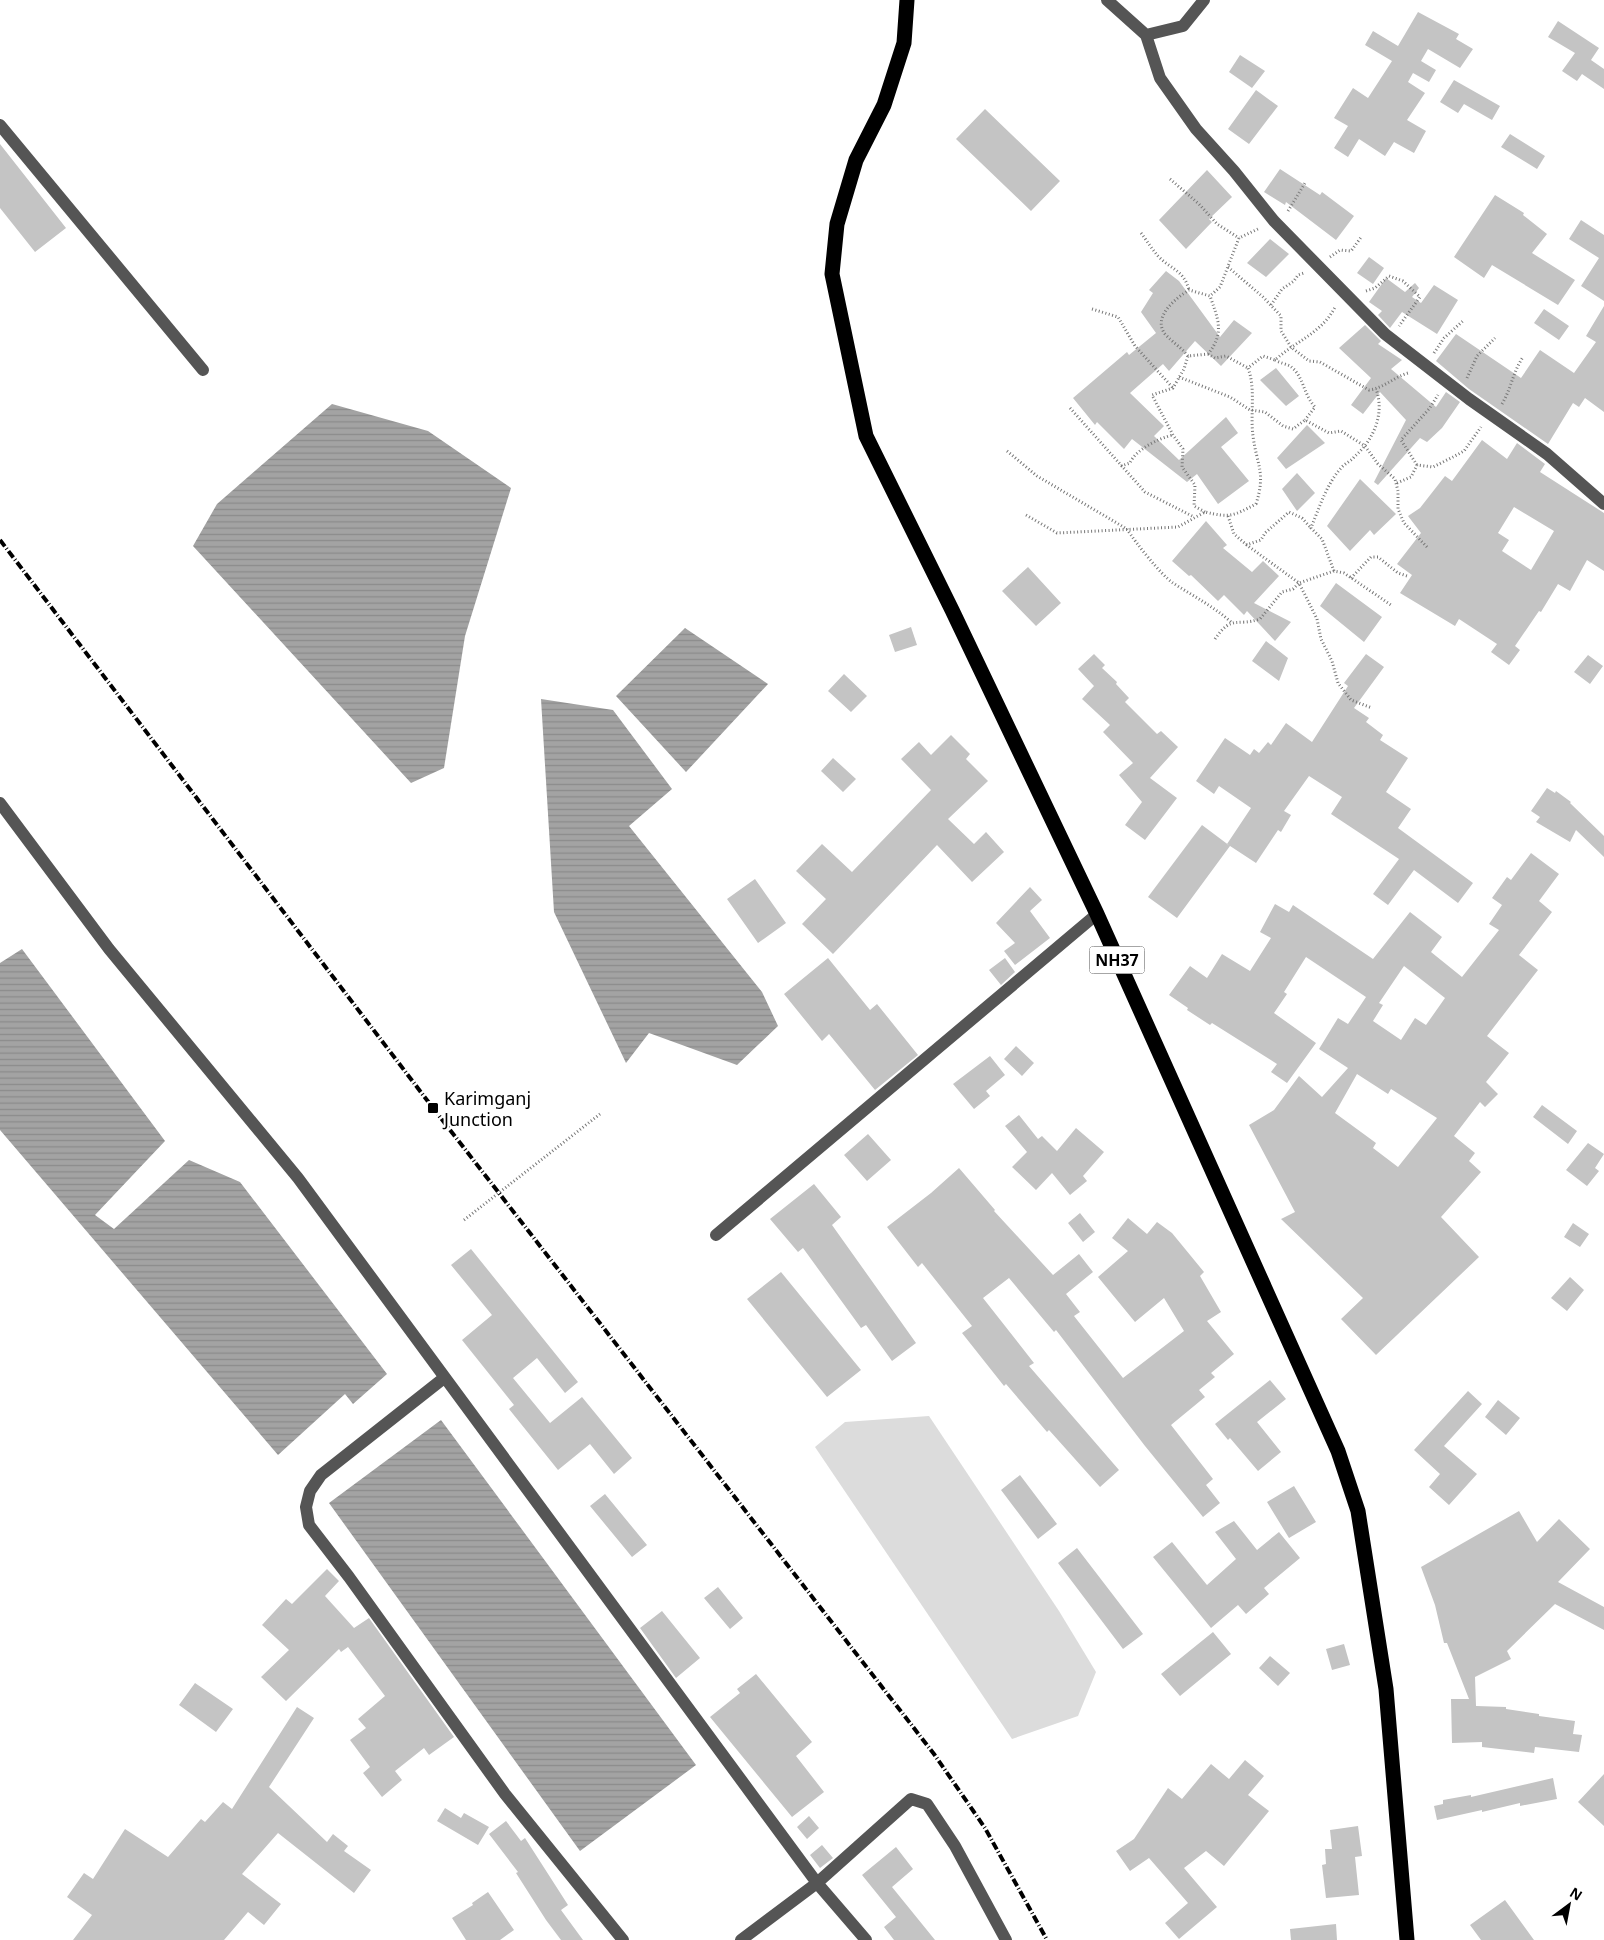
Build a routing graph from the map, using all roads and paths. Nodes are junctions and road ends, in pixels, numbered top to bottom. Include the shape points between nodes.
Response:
1 (907, 0) edge
2 (1107, 0) edge
3 (1204, 0) edge
4 (1146, 34) junction
5 (0, 126) edge
6 (1170, 179) dead end
7 (1305, 183) dead end
8 (1272, 218) junction
9 (1141, 233) dead end
10 (1362, 236) dead end
11 (1239, 238) junction
12 (1319, 266) junction
13 (1228, 267) junction
14 (1189, 290) junction
15 (1210, 296) junction
16 (1348, 296) junction
17 (1270, 305) junction
18 (1092, 309) dead end
19 (1464, 320) dead end
20 (1495, 338) dead end
21 (1393, 340) junction
22 (1290, 347) junction
23 (1208, 354) junction
24 (1188, 356) junction
25 (1523, 357) dead end
26 (1275, 360) junction
27 (1425, 365) junction
28 (1248, 368) junction
29 (203, 370) dead end
30 (1179, 377) junction
31 (1449, 384) junction
32 (1173, 388) junction
33 (1376, 389) junction
34 (1070, 408) dead end
35 (1254, 410) junction
36 (1490, 414) junction
37 (1305, 420) junction
38 (1173, 435) junction
39 (1364, 446) junction
40 (1007, 451) dead end
41 (1417, 465) junction
42 (1121, 466) junction
43 (1397, 483) junction
44 (1604, 504) edge
45 (1205, 512) junction
46 (1026, 515) dead end
47 (1228, 516) junction
48 (1195, 517) junction
49 (1311, 528) junction
50 (1127, 529) junction
51 (1246, 545) junction
52 (1427, 547) dead end
53 (1334, 570) junction
54 (1408, 576) dead end
55 (1350, 578) junction
56 (1300, 583) junction
57 (1390, 604) dead end
58 (1231, 622) junction
59 (1215, 639) dead end
60 (1372, 708) dead end
61 (0, 804) edge
62 (1097, 914) junction
63 (600, 1114) dead end
64 (464, 1220) dead end
65 (716, 1234) dead end
66 (444, 1378) junction
67 (817, 1883) junction
68 (623, 1940) edge
69 (741, 1940) edge
70 (866, 1940) edge
71 (1006, 1940) edge
72 (1407, 1940) edge

1 - 62 highway, NH37 via 904,43 884,105 856,160 837,224 832,274 838,311 866,436
2 - 4 street
3 - 4 street via 1183,26
4 - 8 street via 1160,78 1196,129
5 - 29 street
6 - 11 path via 1217,224
7 - 8 path via 1285,215
8 - 11 path
8 - 12 street
9 - 14 path via 1160,258 1181,275
10 - 12 path via 1354,249 1340,250
11 - 13 path
12 - 16 street
12 - 17 path via 1298,275
13 - 15 path via 1220,287
13 - 17 path
14 - 15 path
14 - 24 path via 1164,312 1161,323 1165,334
15 - 23 path via 1219,330 1218,342
16 - 21 street
16 - 21 path via 1375,288 1389,276 1403,281 1420,296
16 - 22 path via 1337,304 1329,320 1310,337
17 - 22 path via 1281,316 1281,331
18 - 32 path via 1118,317 1135,346
19 - 27 path via 1444,338
20 - 31 path via 1477,356 1467,378 1460,384
21 - 27 street
22 - 26 path
22 - 33 path via 1309,361 1320,362 1365,389
23 - 24 path
23 - 28 path via 1235,360
24 - 30 path
25 - 36 path via 1511,377 1503,403
26 - 28 path via 1263,356
26 - 37 path via 1288,365 1296,373 1315,407
27 - 31 street
27 - 33 path via 1396,376
28 - 35 path via 1252,378
30 - 32 path
30 - 35 path
31 - 36 street
31 - 41 path via 1401,440
32 - 38 path via 1152,395
33 - 39 path via 1381,414
34 - 42 path
35 - 37 path via 1266,412 1283,426 1293,429
35 - 47 path via 1253,436 1261,487 1256,504
36 - 41 path via 1464,451 1433,467
36 - 44 street via 1547,454
37 - 39 path via 1329,433 1341,431
38 - 42 path via 1146,447 1130,463
38 - 45 path via 1183,449 1182,467 1195,485 1194,506
39 - 43 path
39 - 49 path via 1342,466
40 - 50 path via 1037,476
41 - 43 path via 1411,478
42 - 48 path via 1145,492
43 - 52 path via 1398,508 1404,523
45 - 47 path
45 - 48 path
46 - 50 path via 1057,533
47 - 51 path via 1234,534
48 - 50 path via 1178,527
49 - 51 path via 1302,518 1289,512 1261,540
49 - 53 path via 1322,539
50 - 58 path via 1171,581 1198,596
51 - 56 path
53 - 55 path
53 - 56 path
54 - 55 path via 1378,556 1371,557
55 - 57 path
56 - 58 path via 1282,592 1260,618
56 - 60 path via 1317,619 1321,640 1332,661 1338,683 1351,700
58 - 59 path
61 - 66 street via 109,949 298,1178
62 - 65 street
62 - 72 highway, NH37 via 1338,1451 1358,1511 1386,1689
63 - 64 path
66 - 67 street
66 - 68 street via 321,1476 310,1490 306,1507 309,1525 505,1794
67 - 69 street
67 - 70 street
67 - 71 street via 911,1799 927,1804 955,1846

